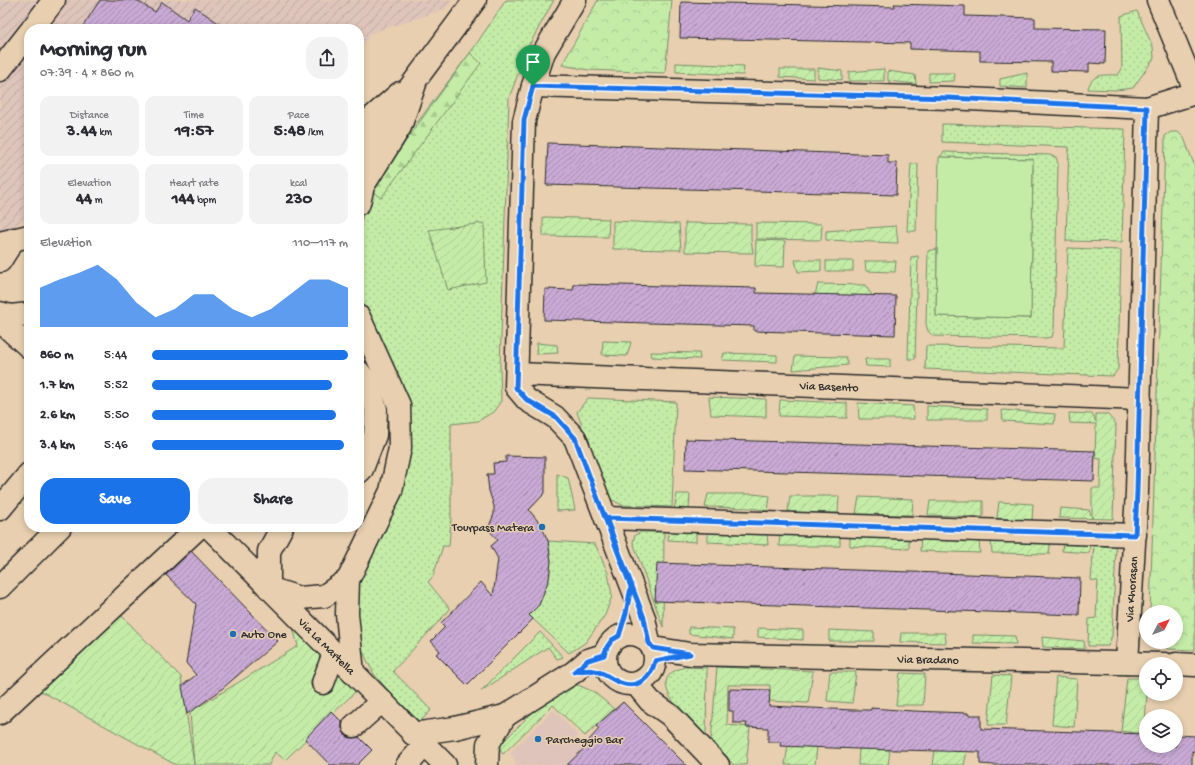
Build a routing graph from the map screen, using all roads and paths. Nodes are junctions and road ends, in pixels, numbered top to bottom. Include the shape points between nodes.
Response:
1 (54, 0) edge
2 (475, 0) edge
3 (575, 0) edge
4 (1158, 0) edge
5 (36, 24) edge
6 (24, 39) edge
7 (0, 70) edge
8 (417, 78) junction
9 (533, 86) junction
10 (1195, 92) edge
11 (1147, 108) junction
12 (364, 125) edge
13 (364, 149) edge
14 (364, 184) edge
15 (14, 239) edge
16 (0, 262) edge
17 (0, 313) edge
18 (24, 315) edge
19 (0, 321) edge
20 (364, 328) edge
21 (24, 343) edge
22 (517, 374) junction
23 (364, 379) edge
24 (1140, 399) junction
25 (364, 464) edge
26 (24, 480) edge
27 (0, 509) edge
28 (606, 518) junction
29 (55, 532) edge
30 (194, 532) edge
31 (214, 532) edge
32 (279, 532) edge
33 (1135, 535) junction
34 (348, 580) junction
35 (0, 587) edge
36 (631, 587) junction
37 (269, 588) junction
38 (619, 636) junction
39 (334, 653) junction
40 (604, 655) junction
41 (648, 663) junction
42 (1127, 663) junction
43 (1139, 663) edge
44 (1183, 664) edge
45 (1195, 665) edge
46 (574, 672) junction
47 (354, 673) junction
48 (612, 678) junction
49 (323, 683) dead end
50 (382, 702) junction
51 (0, 713) edge
52 (505, 716) junction
53 (354, 726) dead end
54 (419, 739) junction
55 (407, 765) edge
56 (445, 765) edge
57 (487, 765) edge
58 (718, 765) edge

1 - 5 main road
2 - 8 main road
3 - 9 main road via 544,52
4 - 10 main road
6 - 7 main road
8 - 12 main road
8 - 13 main road
8 - 14 main road via 400,127
9 - 11 main road via 941,98
9 - 22 main road via 524,120
10 - 11 main road
11 - 24 main road, Via Khorasan
15 - 16 main road
17 - 18 main road via 11,316
19 - 21 main road
20 - 34 main road via 399,405 400,448 391,491
22 - 24 main road, Via Basento
22 - 28 main road via 516,388 527,400 556,417 575,438
23 - 25 main road via 376,408 375,435
24 - 33 main road, Via Khorasan
26 - 27 main road
28 - 33 main road
28 - 36 main road
29 - 35 main road
30 - 51 main road via 20,704
31 - 37 main road, Via La Martella
32 - 37 main road via 269,551
33 - 42 main road, Via Khorasan
34 - 37 main road via 324,596 299,598
34 - 47 main road via 347,614
36 - 38 main road
36 - 41 main road via 644,618
37 - 39 main road, Via La Martella
38 - 40 main road via 612,640
38 - 41 main road via 635,634 643,637
39 - 47 main road, Via La Martella
39 - 49 main road
40 - 46 main road via 588,660
40 - 48 main road via 607,672
41 - 42 main road, Via Bradano via 690,654
41 - 48 main road via 628,685
41 - 58 main road via 650,701 670,715
42 - 43 main road, Via Bradano
44 - 45 main road
46 - 48 main road via 594,670
46 - 52 main road
47 - 50 main road, Via La Martella
50 - 53 main road
50 - 54 main road, Via La Martella
52 - 54 main road
52 - 57 main road via 488,744
54 - 55 main road
54 - 56 main road, Via La Martella

